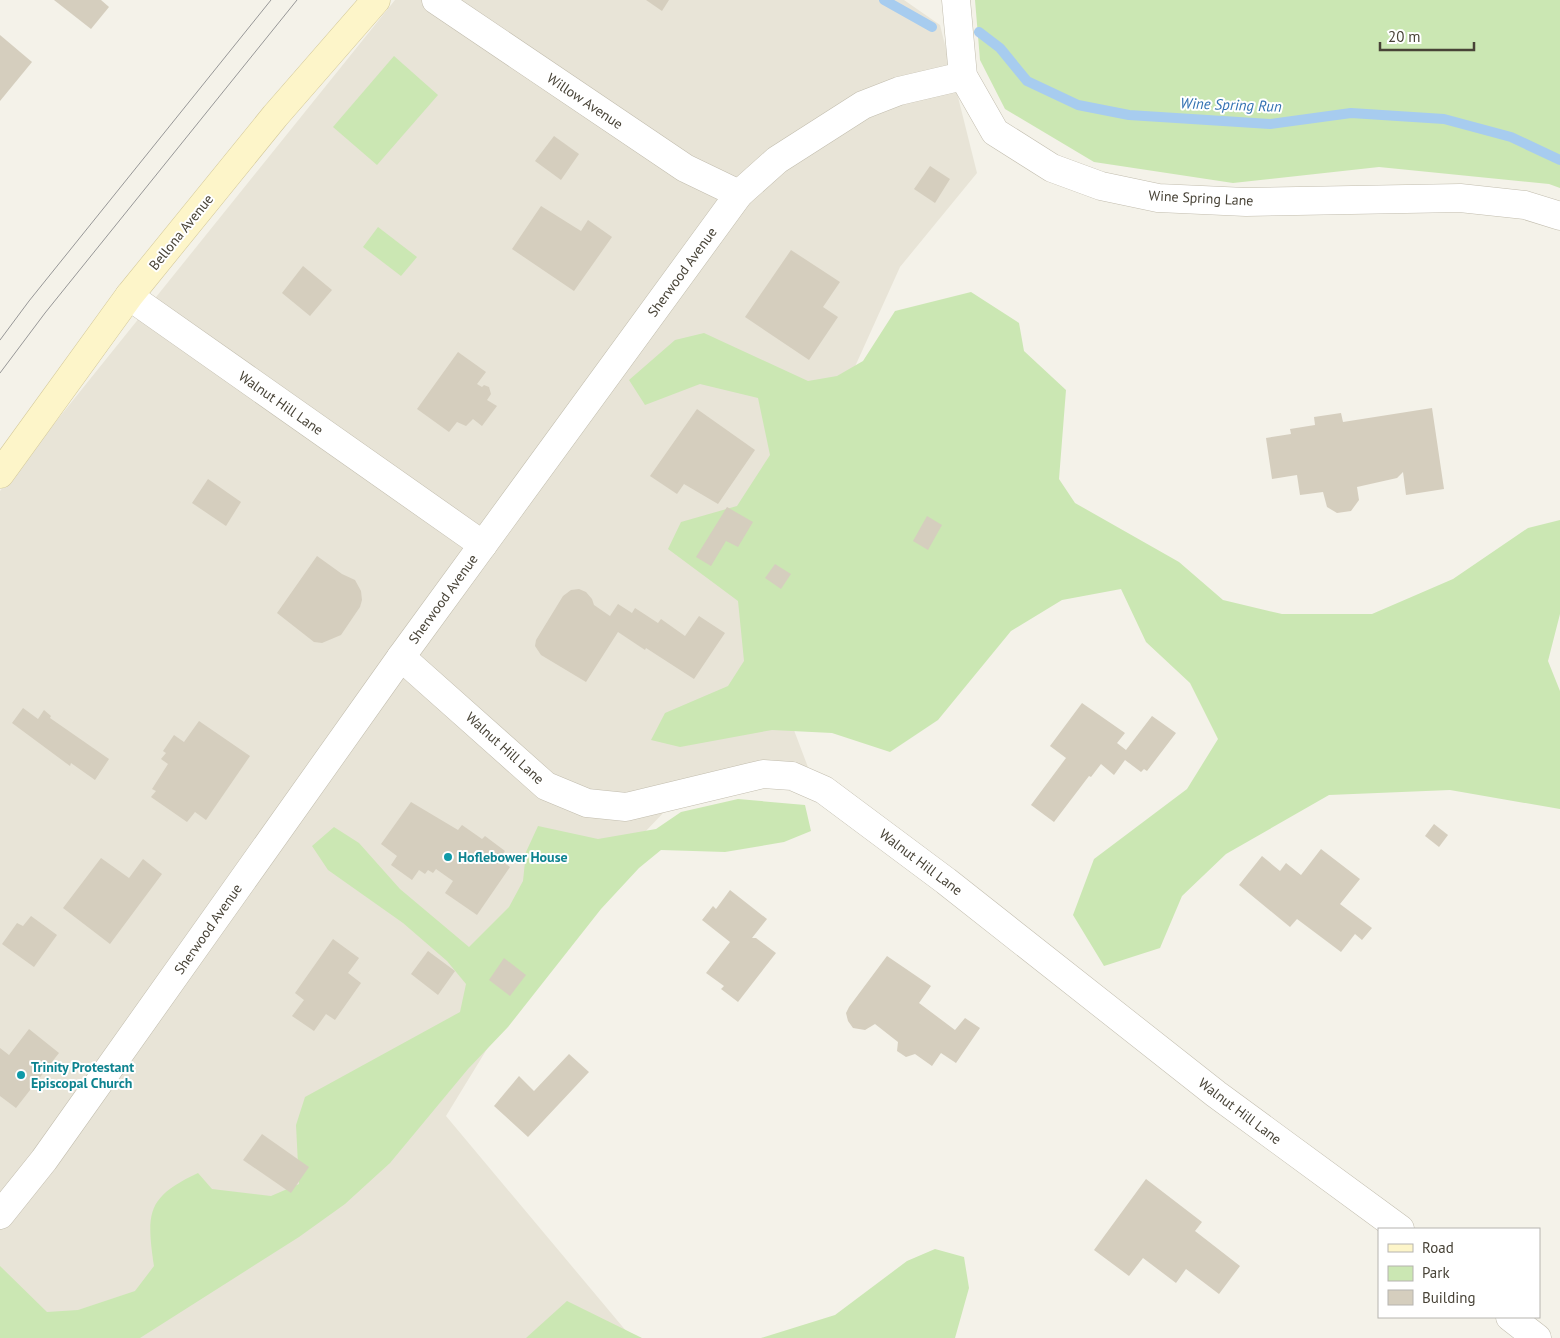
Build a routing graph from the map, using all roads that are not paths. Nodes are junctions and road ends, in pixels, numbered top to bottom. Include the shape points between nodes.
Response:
1 (376, 0) edge
2 (436, 0) edge
3 (956, 0) edge
4 (963, 76) junction
5 (739, 194) junction
6 (1560, 216) edge
7 (129, 296) junction
8 (0, 474) edge
9 (482, 545) junction
10 (401, 657) junction
11 (0, 1215) edge
12 (1399, 1228) edge
13 (1511, 1318) edge
14 (1536, 1338) edge

1 - 7 street, Bellona Avenue via 275,116
2 - 5 street, Willow Avenue via 685,168
3 - 4 street, Wine Spring Lane
4 - 5 street, Sherwood Avenue via 899,91 863,105 777,160
4 - 6 street, Wine Spring Lane via 994,132 1052,168 1100,186 1158,198 1246,202 1460,198 1525,205
5 - 9 street, Sherwood Avenue
7 - 8 street, Bellona Avenue
7 - 9 street, Walnut Hill Lane
9 - 10 street, Sherwood Avenue
10 - 11 street, Sherwood Avenue via 44,1160
10 - 12 street, Walnut Hill Lane via 546,786 587,803 626,807 763,774 792,776 824,790 946,881 1216,1094
13 - 14 street

